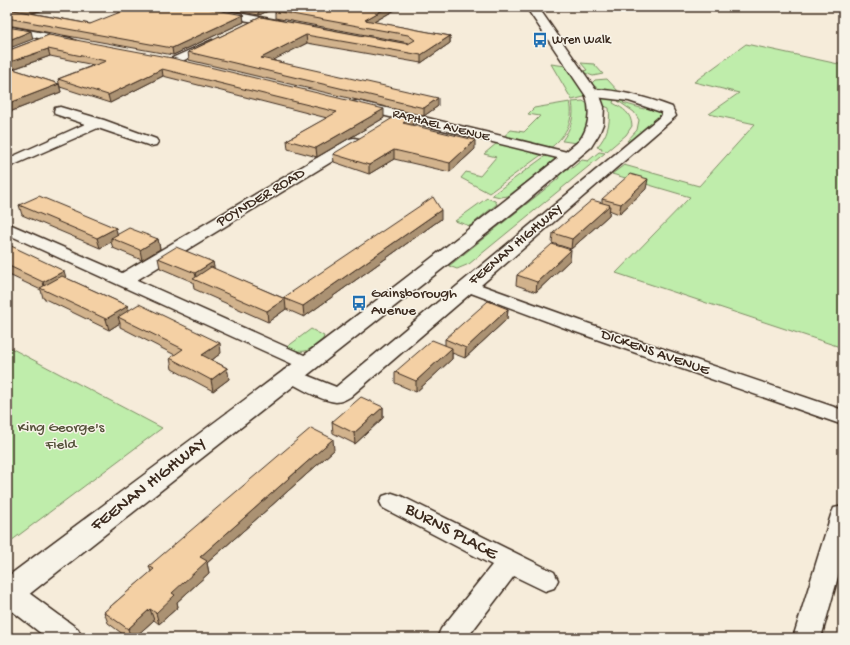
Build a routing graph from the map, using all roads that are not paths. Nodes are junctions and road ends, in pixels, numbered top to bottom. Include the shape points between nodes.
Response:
1 (188, 7) edge
2 (532, 7) edge
3 (274, 14) dead end
4 (260, 20) junction
5 (291, 26) edge
6 (246, 27) edge
7 (7, 29) edge
8 (50, 37) junction
9 (224, 37) edge
10 (81, 43) edge
11 (29, 46) edge
12 (159, 58) edge
13 (174, 61) junction
14 (189, 64) edge
15 (591, 93) junction
16 (347, 103) edge
17 (60, 111) dead end
18 (400, 115) junction
19 (98, 124) junction
20 (381, 126) edge
21 (364, 136) edge
22 (151, 142) dead end
23 (570, 157) junction
24 (7, 164) edge
25 (7, 228) edge
26 (122, 281) junction
27 (468, 286) junction
28 (298, 369) junction
29 (843, 418) edge
30 (392, 502) dead end
31 (843, 515) edge
32 (509, 563) junction
33 (545, 580) dead end
34 (8, 593) edge
35 (68, 638) edge
36 (451, 638) edge
37 (807, 638) edge

1 - 4 street
2 - 15 street, FEENAN HIGHWAY
3 - 4 street
4 - 5 street
4 - 6 street
7 - 8 street
8 - 10 street
8 - 11 street
9 - 13 street
12 - 13 street
13 - 14 street
15 - 23 street, FEENAN HIGHWAY via 597,112 594,127 586,142
15 - 27 street, FEENAN HIGHWAY via 651,104 667,110 669,116
16 - 18 street, RAPHAEL AVENUE
17 - 19 street
18 - 20 street
18 - 23 street, RAPHAEL AVENUE
19 - 22 street
19 - 24 street
21 - 26 street, POYNDER ROAD
23 - 28 street, FEENAN HIGHWAY via 453,251
25 - 26 street
26 - 28 street
27 - 28 street, FEENAN HIGHWAY via 342,393 330,393
27 - 29 street, DICKENS AVENUE
28 - 34 street, FEENAN HIGHWAY
30 - 32 street, BURNS PLACE
31 - 37 street
32 - 33 street, BURNS PLACE
32 - 36 street, BURNS PLACE
34 - 35 street

